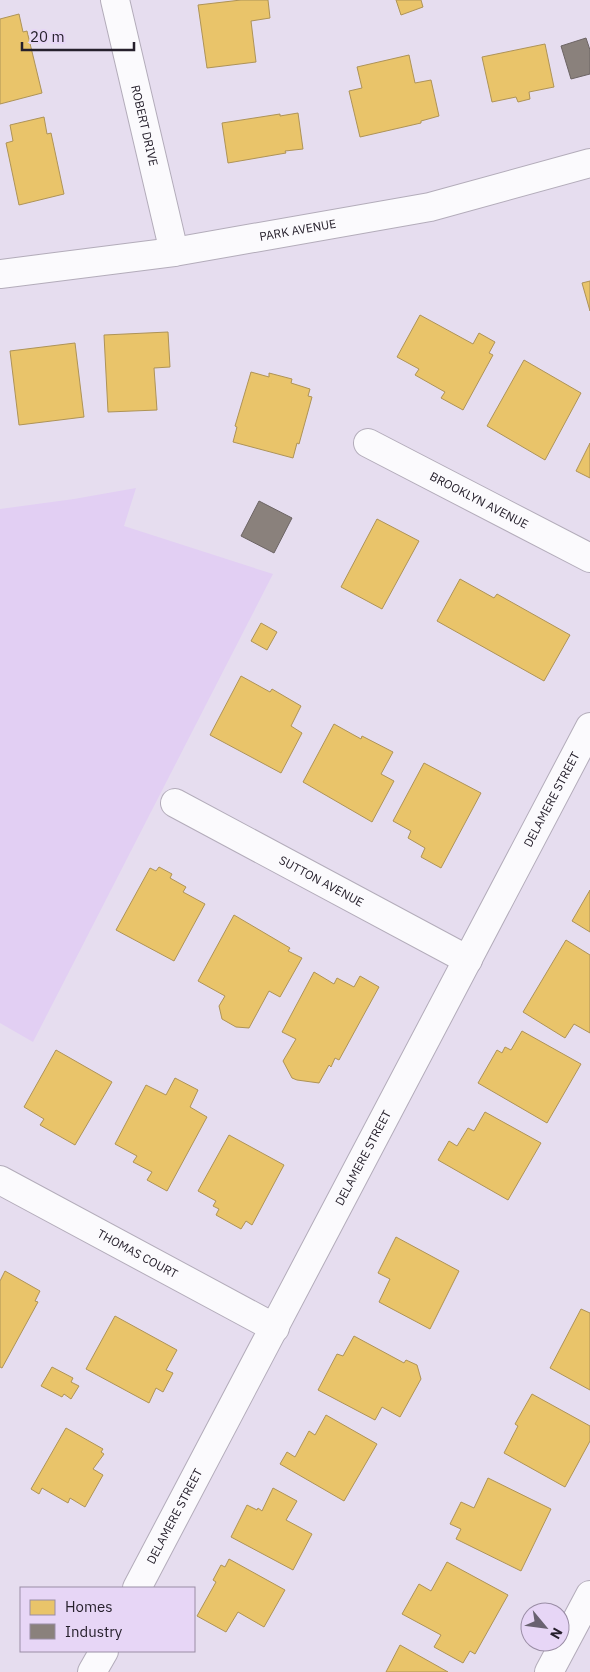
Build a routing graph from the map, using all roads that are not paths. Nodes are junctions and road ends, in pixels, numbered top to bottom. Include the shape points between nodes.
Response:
1 (115, 0) edge
2 (590, 163) edge
3 (174, 252) junction
4 (0, 274) edge
5 (368, 443) dead end
6 (590, 558) edge
7 (590, 728) edge
8 (175, 804) dead end
9 (468, 960) junction
10 (0, 1180) edge
11 (275, 1328) junction
12 (138, 1587) edge
13 (590, 1596) edge
14 (103, 1652) edge
15 (92, 1672) edge
16 (549, 1672) edge

1 - 3 street, ROBERT DRIVE
2 - 3 street, PARK AVENUE via 430,207
3 - 4 street, PARK AVENUE
5 - 6 street, BROOKLYN AVENUE
7 - 9 street, DELAMERE STREET
8 - 9 street, SUTTON AVENUE
9 - 11 street, DELAMERE STREET
10 - 11 street, THOMAS COURT
11 - 12 street, DELAMERE STREET
13 - 16 street
14 - 15 street

